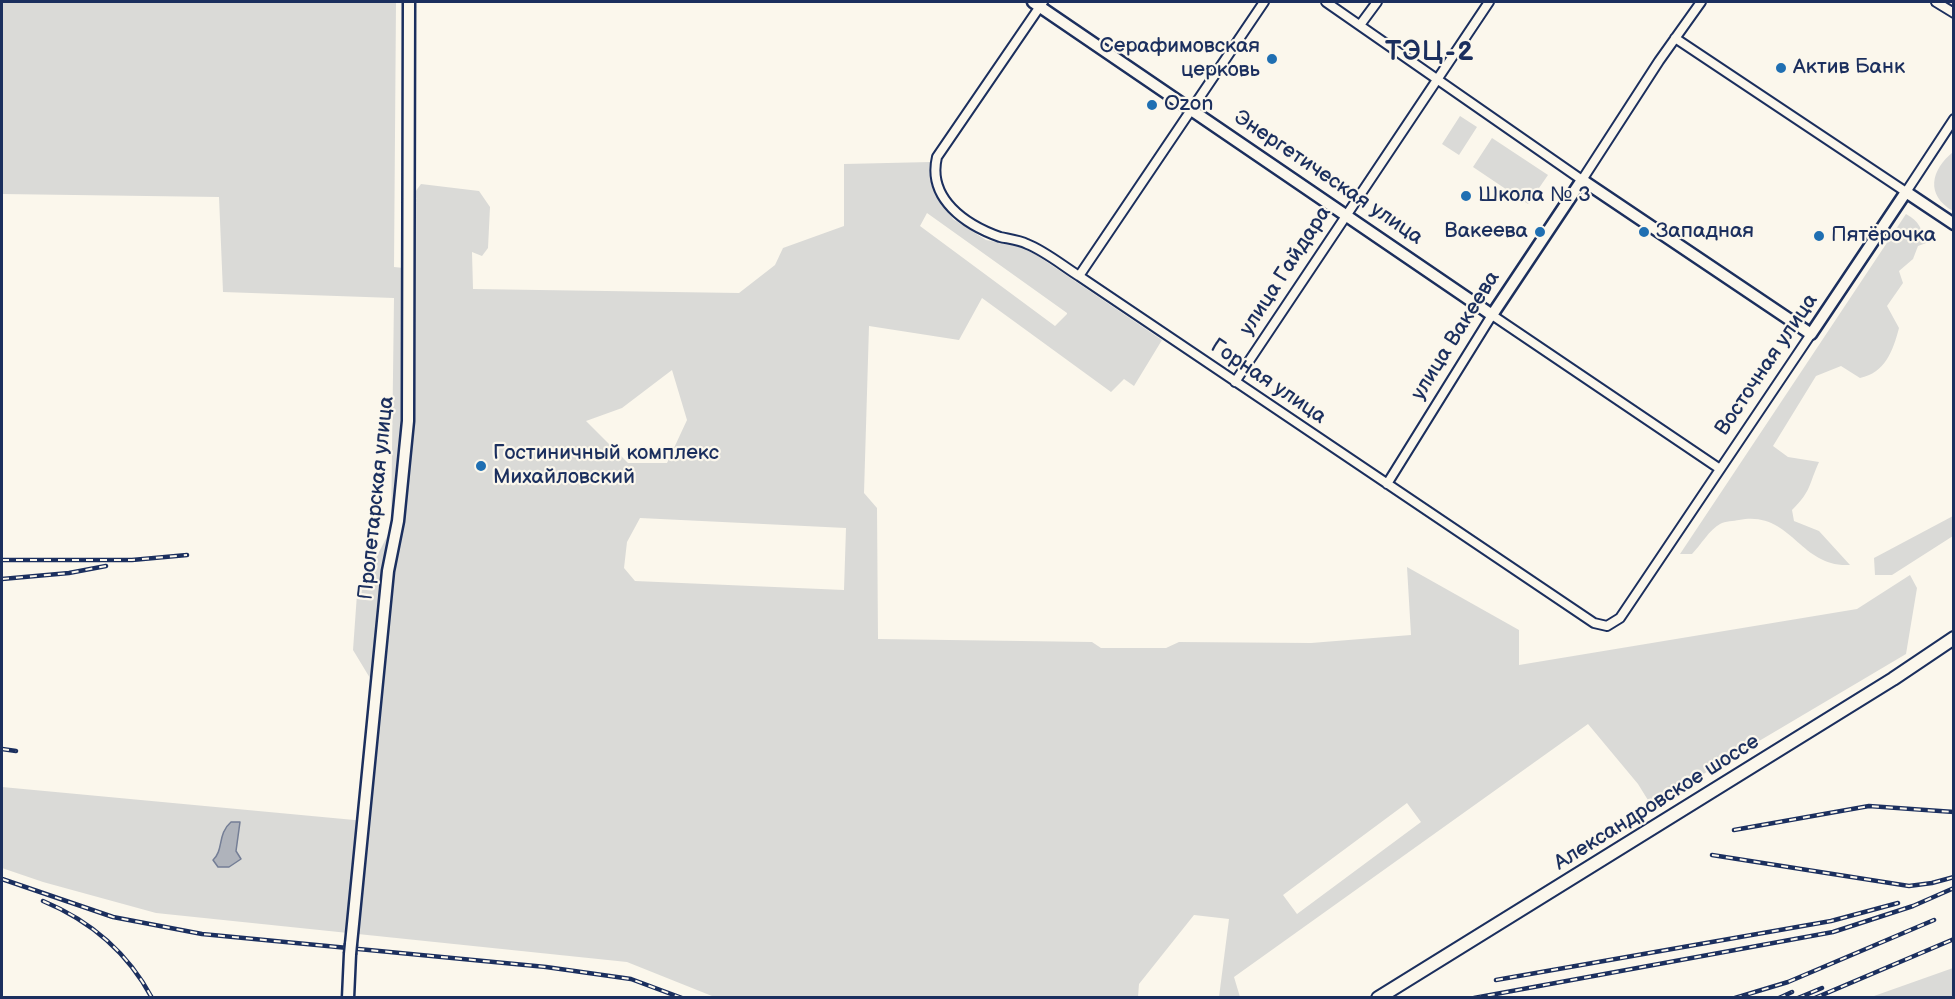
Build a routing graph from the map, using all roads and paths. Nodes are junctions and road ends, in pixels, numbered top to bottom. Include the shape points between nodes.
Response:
1 (409, 2) edge
2 (1264, 2) edge
3 (1326, 2) edge
4 (1377, 2) edge
5 (1489, 2) edge
6 (1701, 2) edge
7 (1936, 2) edge
8 (1038, 3) edge
9 (1953, 13) edge
10 (1360, 25) junction
11 (1675, 38) junction
12 (1436, 80) junction
13 (1190, 108) junction
14 (1953, 119) edge
15 (1582, 180) junction
16 (1906, 192) junction
17 (1345, 213) junction
18 (1953, 224) edge
19 (1079, 276) junction
20 (1492, 315) junction
21 (1811, 334) junction
22 (1235, 382) junction
23 (1720, 469) junction
24 (1386, 484) junction
25 (1607, 626) joint
26 (1953, 638) edge
27 (348, 998) edge
28 (1378, 998) edge

1 - 27 street, Пролетарская улица via 408,421 398,521 388,571
2 - 13 street
3 - 10 street
4 - 10 street
5 - 12 street, улица Гайдара
6 - 11 street, улица Вакеева
7 - 9 street
8 - 13 street, Энергетическая улица
8 - 19 street, Горная улица via 934,168 939,191 950,209 969,223 1028,244
10 - 12 street
11 - 15 street, улица Вакеева
11 - 16 street
12 - 15 street
12 - 17 street, улица Гайдара
13 - 17 street, Энергетическая улица
13 - 19 street
14 - 16 street, Восточная улица
15 - 20 street, улица Вакеева
15 - 21 street
16 - 18 street
16 - 21 street, Восточная улица
17 - 20 street, Энергетическая улица
17 - 22 street, улица Гайдара
19 - 22 street, Горная улица
20 - 23 street, Энергетическая улица
20 - 24 street, улица Вакеева
21 - 23 street, Восточная улица
22 - 24 street, Горная улица
23 - 25 street, Восточная улица via 1620,618
24 - 25 street, Горная улица via 1594,623
26 - 28 main road, Александровское шоссе via 1873,692

